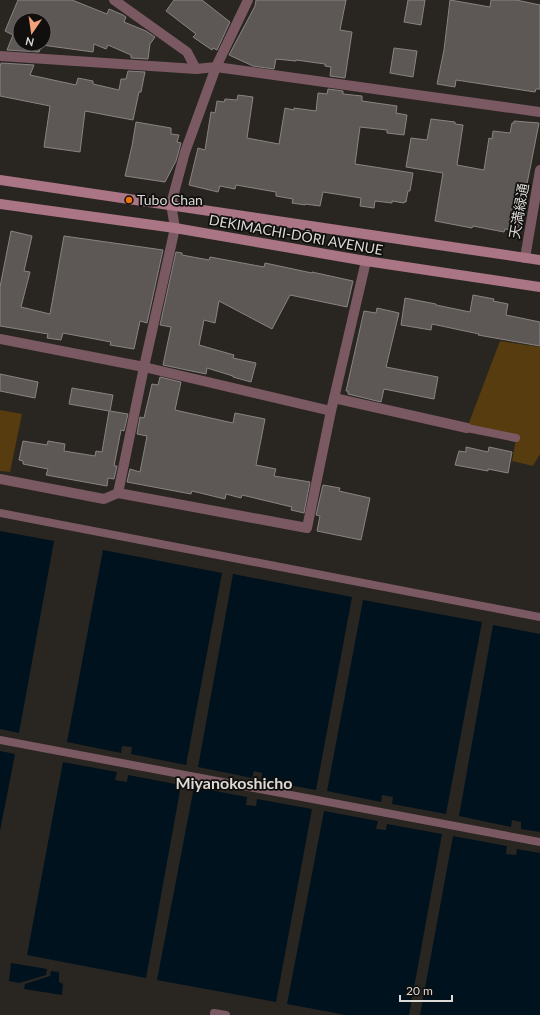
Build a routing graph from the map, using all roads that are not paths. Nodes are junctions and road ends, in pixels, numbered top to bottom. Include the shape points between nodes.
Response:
1 (114, 0) edge
2 (248, 0) edge
3 (0, 56) edge
4 (216, 67) junction
5 (196, 69) junction
6 (540, 112) edge
7 (540, 170) edge
8 (0, 180) edge
9 (0, 204) edge
10 (171, 204) junction
11 (175, 228) junction
12 (525, 258) junction
13 (540, 260) edge
14 (366, 261) junction
15 (540, 287) edge
16 (0, 339) edge
17 (144, 367) junction
18 (334, 398) junction
19 (331, 411) junction
20 (467, 428) joint
21 (516, 438) dead end
22 (0, 479) edge
23 (118, 493) junction
24 (0, 513) edge
25 (540, 617) edge
26 (0, 740) edge
27 (540, 842) edge
28 (214, 1015) edge
29 (226, 1015) edge

1 - 5 street via 187,52
2 - 4 street
3 - 5 street
4 - 5 street
4 - 6 street
4 - 10 street via 185,152
7 - 12 street, 天満緑通
8 - 10 main road, DEKIMACHI-DŌRI AVENUE
9 - 11 main road, DEKIMACHI-DŌRI AVENUE
10 - 11 street
10 - 12 main road, DEKIMACHI-DŌRI AVENUE
11 - 14 main road, DEKIMACHI-DŌRI AVENUE
11 - 17 street
12 - 13 main road, DEKIMACHI-DŌRI AVENUE
14 - 15 main road, DEKIMACHI-DŌRI AVENUE
14 - 18 street
16 - 17 street
17 - 19 street
17 - 23 street
18 - 19 street
18 - 20 street
19 - 23 street via 307,528
20 - 21 lane
22 - 23 street via 104,499
24 - 25 lane
26 - 27 lane
28 - 29 lane

